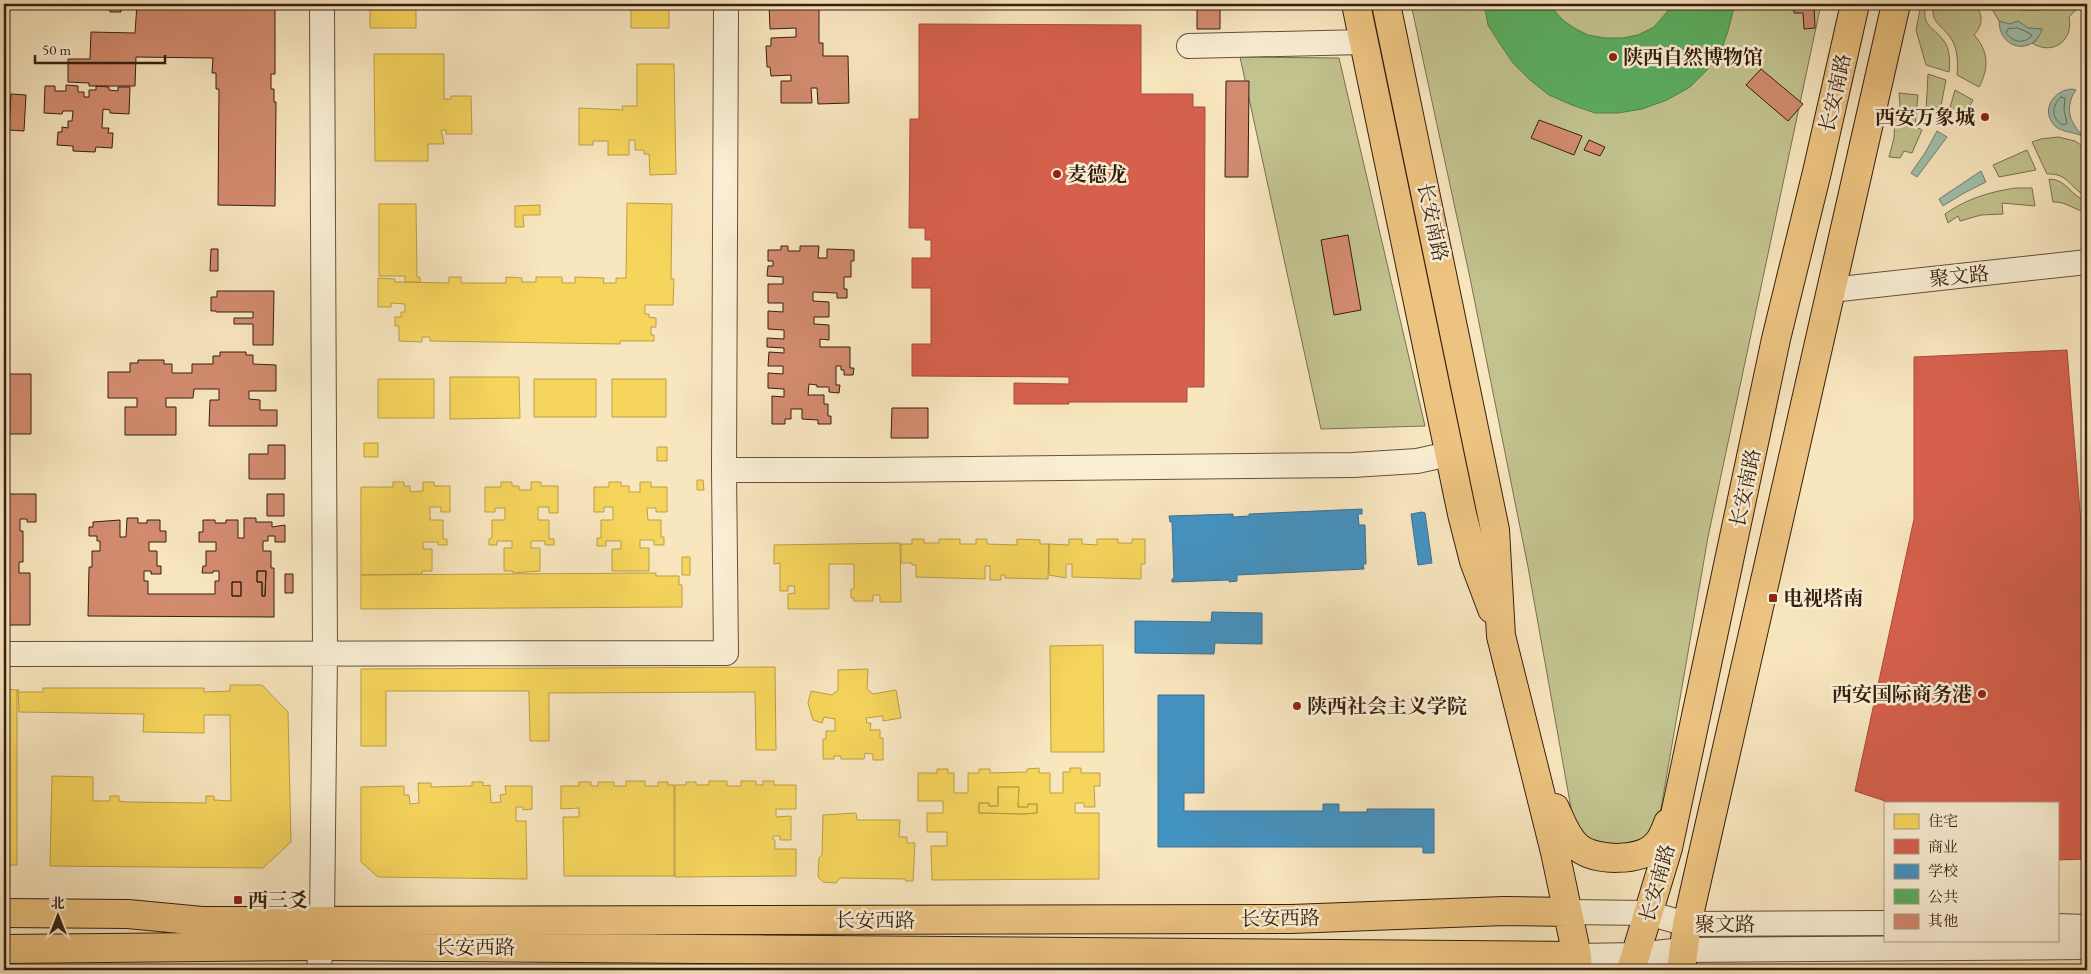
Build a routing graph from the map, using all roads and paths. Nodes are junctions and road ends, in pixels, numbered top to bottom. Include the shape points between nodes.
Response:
1 (322, 4) edge
2 (726, 4) edge
3 (1356, 4) edge
4 (1386, 4) edge
5 (1855, 4) edge
6 (1896, 4) edge
7 (1364, 42) junction
8 (1189, 46) dead end
9 (2087, 262) edge
10 (1831, 290) junction
11 (1449, 454) junction
12 (724, 470) junction
13 (1785, 493) junction
14 (1728, 568) junction
15 (1502, 636) junction
16 (325, 653) junction
17 (4, 654) edge
18 (1534, 769) junction
19 (1679, 797) junction
20 (1567, 912) junction
21 (4, 913) edge
22 (1647, 913) junction
23 (1884, 923) edge
24 (2058, 926) edge
25 (2087, 927) edge
26 (320, 946) edge
27 (2087, 947) edge
28 (1683, 948) edge
29 (4, 949) edge
30 (1291, 962) edge
31 (1637, 965) edge
32 (1574, 967) edge

1 - 16 street
2 - 12 street
3 - 7 main road
4 - 15 main road, 长安南路 via 1495,530
5 - 14 main road, 长安南路 via 1776,339
6 - 10 main road
7 - 8 street
7 - 11 main road
9 - 10 street, 聚文路
10 - 13 main road
11 - 12 street via 1353,466
11 - 15 main road via 1474,561
12 - 16 street via 726,653
13 - 14 main road
13 - 28 main road
14 - 19 main road, 长安南路
15 - 18 main road, 长安南路
16 - 17 street
16 - 26 street
18 - 19 main road via 1573,842 1596,856 1635,856 1654,847 1662,838
18 - 20 main road, 长安南路
19 - 22 main road, 长安南路 via 1668,848
20 - 22 street, 聚文路
20 - 26 main road, 长安西路 via 1504,911
20 - 32 main road, 长安南路
21 - 26 main road, 长安西路 via 128,914 202,921
22 - 28 street, 聚文路
22 - 31 main road, 长安南路
23 - 28 street, 聚文路
24 - 25 street
26 - 29 main road, 长安西路
26 - 30 main road, 长安西路
27 - 28 street, 聚文路
28 - 31 street, 聚文路
30 - 32 main road, 长安西路
31 - 32 street, 聚文路

